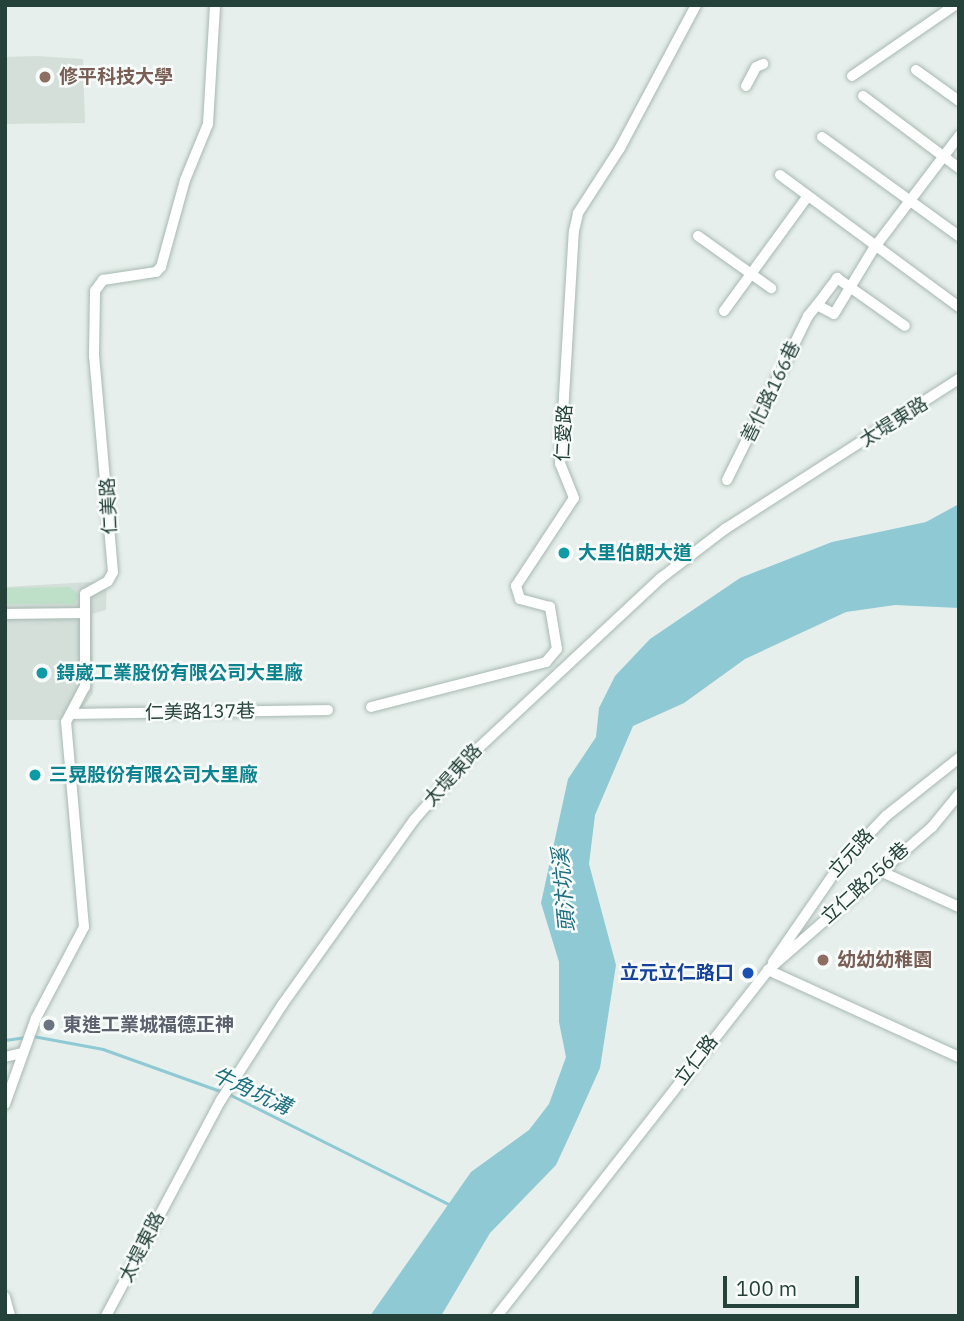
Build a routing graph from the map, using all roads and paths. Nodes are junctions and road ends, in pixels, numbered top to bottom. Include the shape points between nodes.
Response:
1 (215, 5) edge
2 (696, 5) edge
3 (955, 5) edge
4 (763, 65) dead end
5 (916, 70) dead end
6 (852, 76) dead end
7 (746, 86) dead end
8 (863, 96) dead end
9 (959, 101) edge
10 (959, 135) edge
11 (822, 137) dead end
12 (943, 157) junction
13 (959, 168) edge
14 (780, 175) dead end
15 (808, 196) junction
16 (909, 201) junction
17 (698, 236) dead end
18 (959, 236) edge
19 (874, 248) junction
20 (751, 275) junction
21 (851, 286) junction
22 (771, 288) dead end
23 (817, 305) junction
24 (959, 307) edge
25 (724, 311) dead end
26 (905, 326) dead end
27 (959, 379) edge
28 (727, 480) dead end
29 (84, 613) junction
30 (5, 614) edge
31 (371, 707) dead end
32 (328, 710) dead end
33 (72, 713) junction
34 (959, 758) edge
35 (959, 794) edge
36 (880, 871) junction
37 (959, 907) edge
38 (768, 970) junction
39 (24, 1050) junction
40 (5, 1057) edge
41 (959, 1057) edge
42 (5, 1104) edge
43 (5, 1297) edge
44 (10, 1316) edge
45 (106, 1316) edge
46 (497, 1316) edge

1 - 29 street, 仁美路 via 208,124 185,180 161,267 156,272 103,280 96,286 94,356 113,572 108,580 86,591
2 - 31 street, 仁愛路 via 620,148 578,213 560,464 574,498 516,586 520,599 550,607 557,649 544,663
3 - 6 street
4 - 7 street via 756,67
5 - 9 street
8 - 12 street
10 - 12 street
11 - 16 street
12 - 13 street
12 - 16 street
14 - 15 street
15 - 19 street
15 - 20 street
16 - 18 street
16 - 19 street
17 - 20 street
19 - 21 street
19 - 24 street
20 - 22 street
20 - 25 street
21 - 23 street, 善化路166巷 via 837,278
21 - 23 street via 834,314
21 - 26 street
23 - 28 street, 善化路166巷
27 - 45 street, 太堤東路 via 725,528 661,578 536,690 414,820 229,1087
29 - 30 street
29 - 33 street, 仁美路 via 85,687
32 - 33 street, 仁美路137巷
33 - 39 street, 仁美路 via 67,732 84,927
34 - 38 street, 立元路 via 886,816 842,862 794,925
35 - 36 street, 立仁路256巷 via 932,827
36 - 37 street
36 - 38 street, 立仁路256巷
38 - 41 street
38 - 46 street, 立仁路
39 - 40 street
39 - 42 street, 仁美路
43 - 44 street

